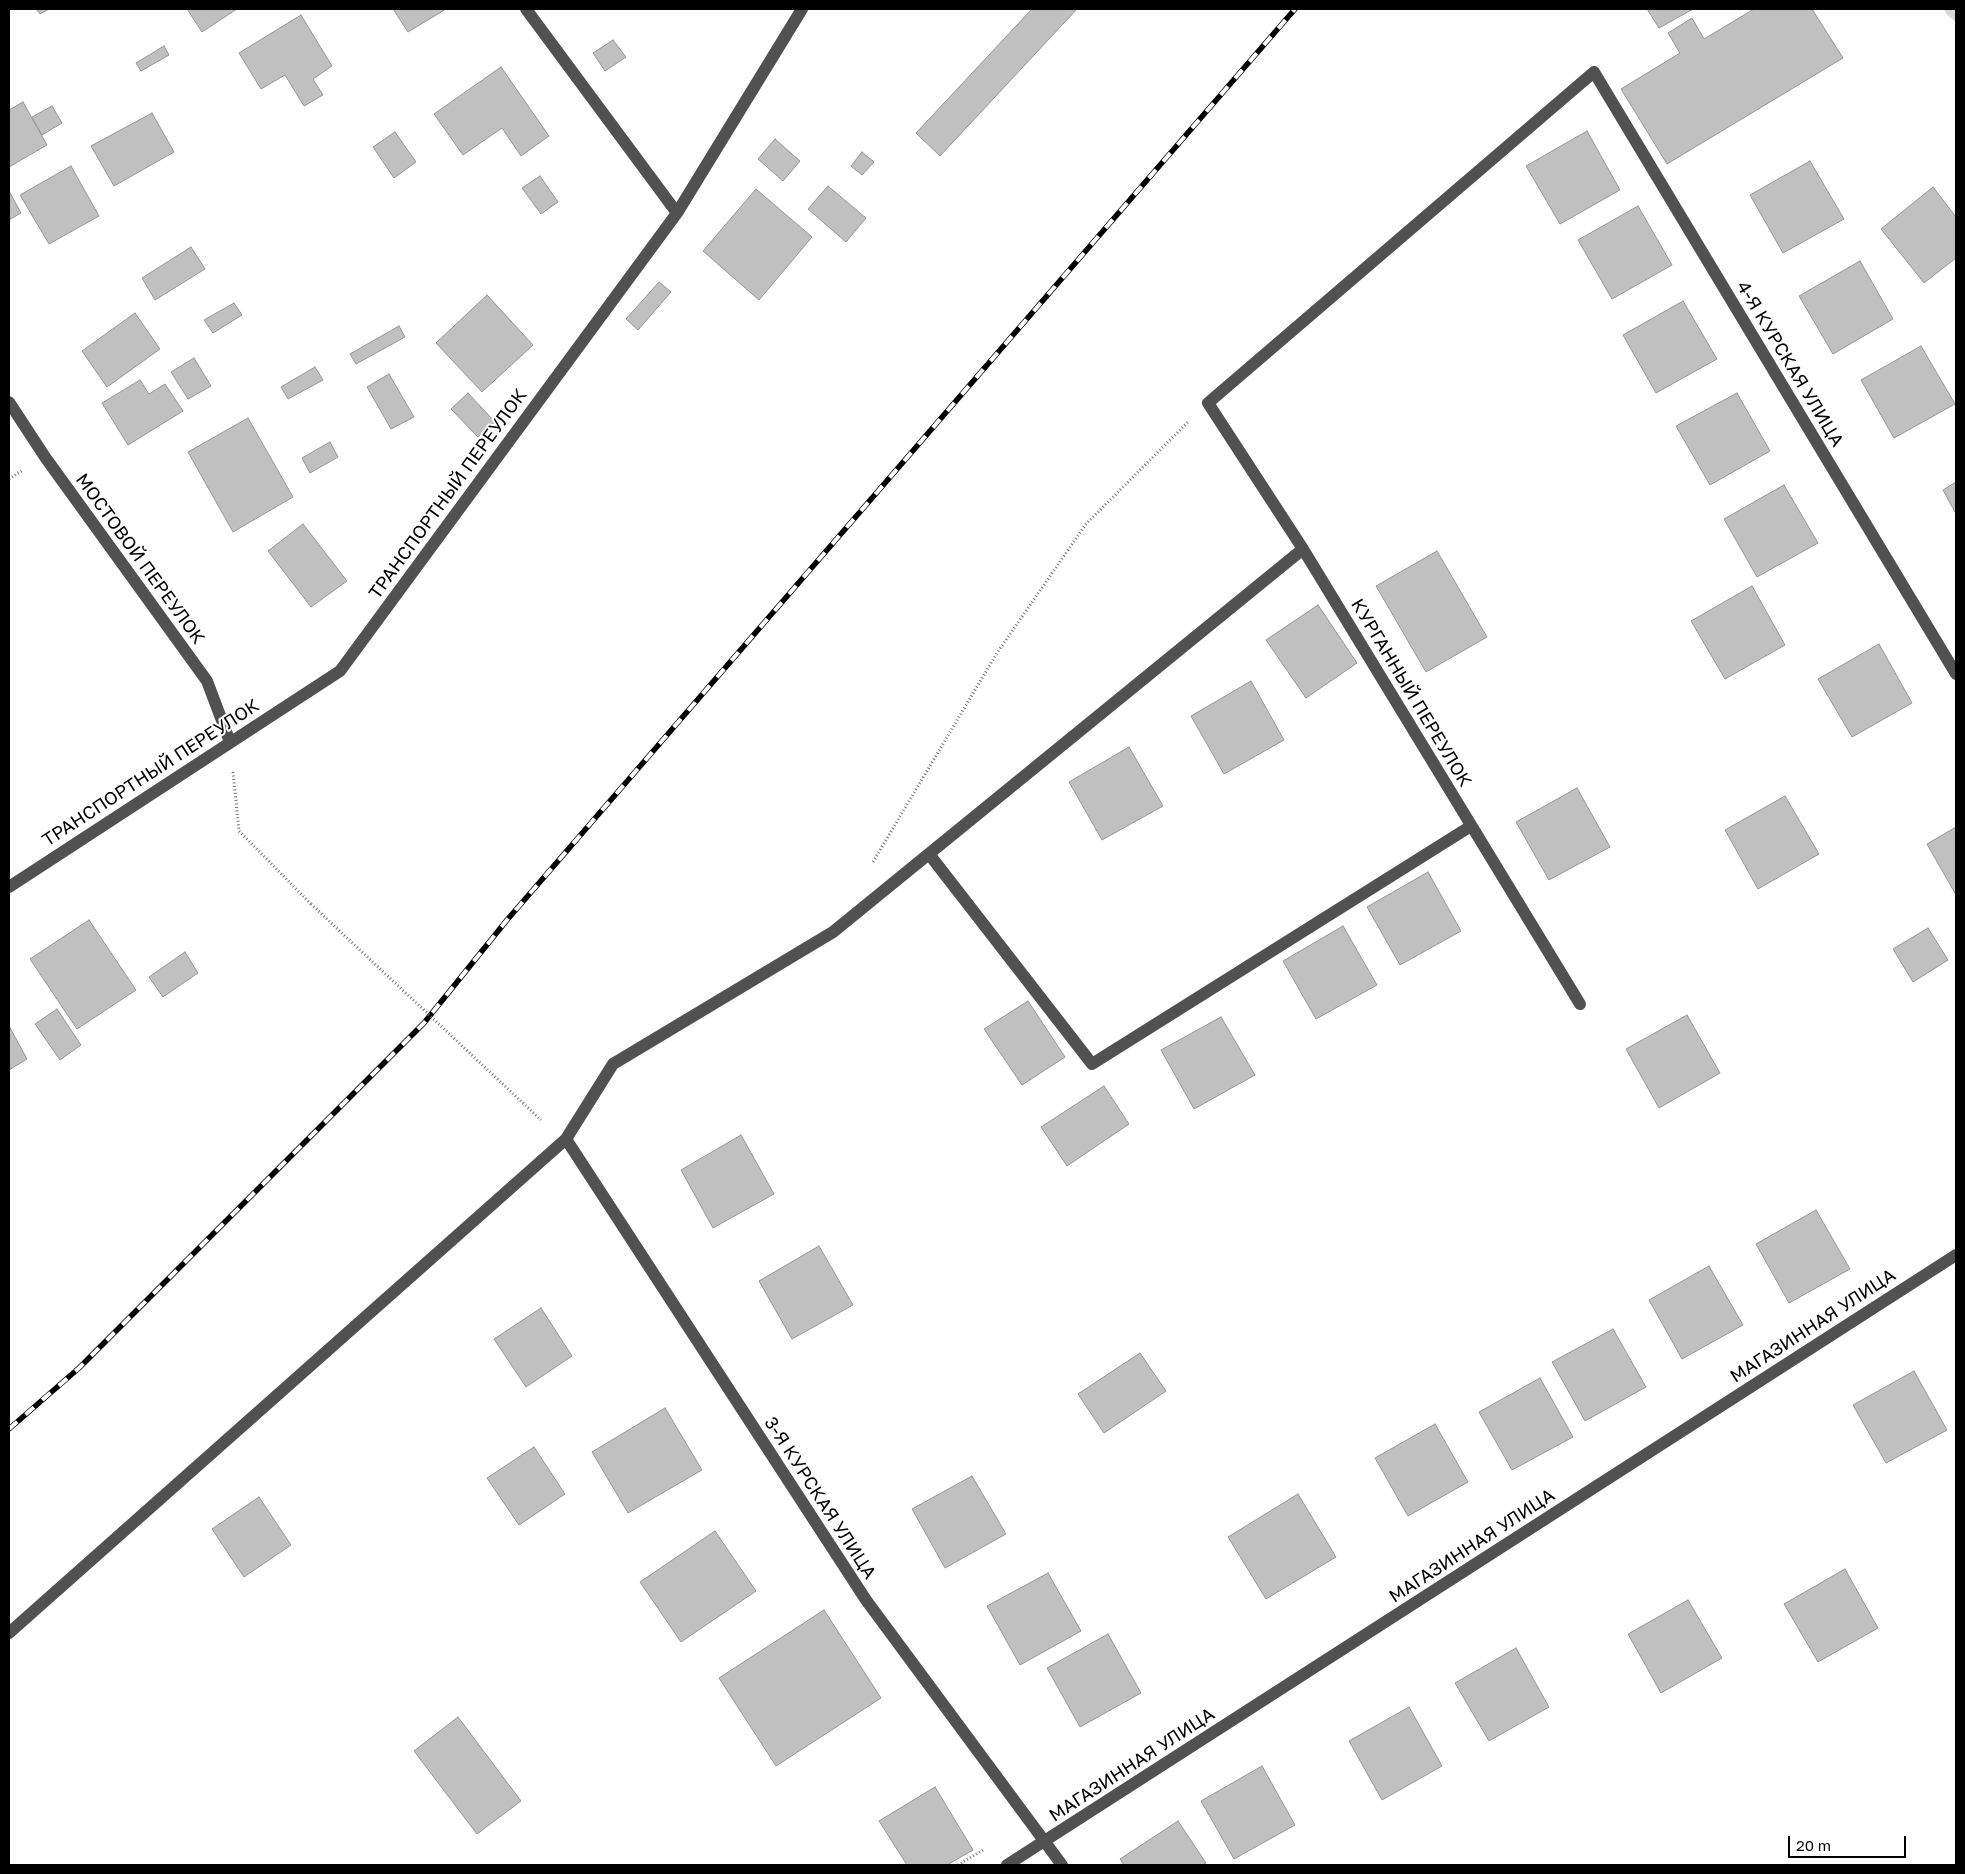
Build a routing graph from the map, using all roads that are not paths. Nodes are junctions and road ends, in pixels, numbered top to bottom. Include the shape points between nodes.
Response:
1 (526, 9) edge
2 (802, 9) edge
3 (1594, 72) joint
4 (677, 213) junction
5 (9, 402) edge
6 (1303, 550) junction
7 (1956, 674) edge
8 (230, 742) junction
9 (1471, 826) junction
10 (929, 854) junction
11 (9, 887) edge
12 (1580, 1004) dead end
13 (566, 1139) junction
14 (1956, 1255) edge
15 (9, 1633) edge
16 (1046, 1842) junction
17 (1007, 1865) edge
18 (1062, 1865) edge

1 - 4 street
2 - 4 street, ТРАНСПОРТНЫЙ ПЕРЕУЛОК
3 - 6 street, КУРГАННЫЙ ПЕРЕУЛОК via 1208,402
3 - 7 street, 4-Я КУРСКАЯ УЛИЦА
4 - 8 street, ТРАНСПОРТНЫЙ ПЕРЕУЛОК via 340,671
5 - 8 street, МОСТОВОЙ ПЕРЕУЛОК via 207,681
6 - 9 street, КУРГАННЫЙ ПЕРЕУЛОК
6 - 10 street
8 - 11 street, ТРАНСПОРТНЫЙ ПЕРЕУЛОК
9 - 10 street via 1092,1064
9 - 12 street, КУРГАННЫЙ ПЕРЕУЛОК
10 - 13 street via 833,932 613,1064
13 - 15 street
13 - 16 street, 3-Я КУРСКАЯ УЛИЦА via 866,1600
14 - 16 street, МАГАЗИННАЯ УЛИЦА
16 - 17 street, МАГАЗИННАЯ УЛИЦА
16 - 18 street, 3-Я КУРСКАЯ УЛИЦА

